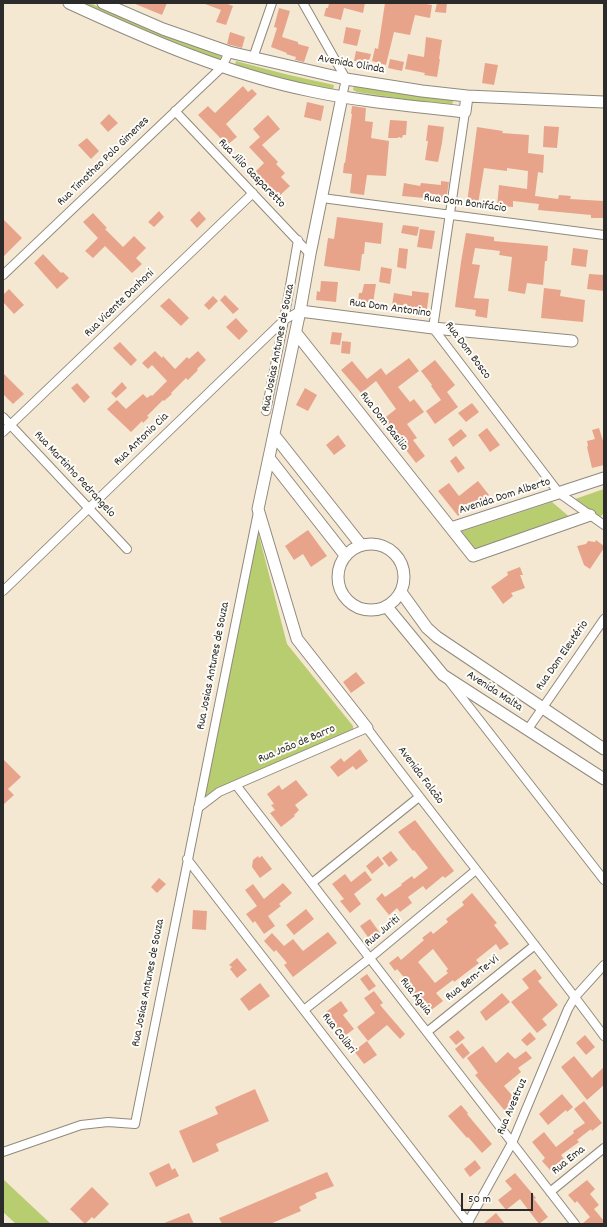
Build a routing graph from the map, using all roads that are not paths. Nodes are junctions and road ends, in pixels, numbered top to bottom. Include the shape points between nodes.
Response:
1 (69, 3) edge
2 (104, 3) edge
3 (272, 3) edge
4 (303, 3) edge
5 (229, 52) junction
6 (253, 58) junction
7 (222, 67) junction
8 (346, 79) junction
9 (467, 96) junction
10 (342, 97) junction
11 (604, 102) edge
12 (175, 111) junction
13 (465, 112) junction
14 (253, 193) junction
15 (322, 198) junction
16 (449, 214) junction
17 (604, 235) edge
18 (298, 240) junction
19 (310, 254) junction
20 (3, 275) edge
21 (300, 310) junction
22 (284, 320) junction
23 (433, 328) junction
24 (296, 333) junction
25 (572, 341) dead end
26 (266, 411) dead end
27 (3, 417) edge
28 (10, 425) junction
29 (3, 432) edge
30 (274, 435) junction
31 (269, 458) junction
32 (604, 478) edge
33 (559, 493) junction
34 (89, 508) junction
35 (258, 509) junction
36 (590, 515) junction
37 (604, 526) edge
38 (451, 528) junction
39 (361, 545) junction
40 (127, 549) dead end
41 (345, 555) junction
42 (3, 591) edge
43 (401, 592) junction
44 (387, 607) junction
45 (604, 619) edge
46 (443, 675) junction
47 (542, 707) junction
48 (367, 728) junction
49 (528, 729) junction
50 (604, 749) edge
51 (604, 779) edge
52 (236, 785) junction
53 (419, 798) junction
54 (198, 808) junction
55 (187, 859) junction
56 (476, 870) junction
57 (604, 880) edge
58 (312, 883) junction
59 (535, 945) junction
60 (370, 958) junction
61 (604, 965) edge
62 (575, 997) junction
63 (304, 1010) junction
64 (427, 1032) junction
65 (604, 1036) edge
66 (512, 1142) junction
67 (604, 1148) edge
68 (3, 1152) edge
69 (550, 1192) junction
70 (468, 1223) edge
71 (575, 1224) edge

1 - 7 street
2 - 5 street, Avenida Olinda via 163,29
3 - 6 street
4 - 8 street
5 - 6 street, Avenida Olinda
5 - 7 street
6 - 8 street, Avenida Olinda
7 - 10 street via 284,85
7 - 12 street, Rua Timotheo Polo Gimenes
8 - 9 street, Avenida Olinda
8 - 10 street, Rua Josias Antunes de Souza
9 - 11 street, Avenida Olinda
9 - 13 street, Rua Dom Bosco
10 - 13 street
10 - 15 street, Rua Josias Antunes de Souza
12 - 14 street, Rua Jilio Gasparetto
12 - 20 street, Rua Timotheo Polo Gimenes
13 - 16 street, Rua Dom Bosco
14 - 18 street, Rua Jilio Gasparetto
14 - 28 street, Rua Vicente Danhoni
15 - 16 street, Rua Dom Bonifácio
15 - 19 street, Rua Josias Antunes de Souza
16 - 17 street, Rua Dom Bonifácio
16 - 23 street, Rua Dom Bosco
18 - 19 street, Rua Jilio Gasparetto
18 - 22 street
19 - 21 street, Rua Josias Antunes de Souza
21 - 22 street, Rua Antonio Cia
21 - 23 street, Rua Dom Antonino
21 - 24 street, Rua Josias Antunes de Souza
22 - 26 street
22 - 34 street, Rua Antonio Cia
23 - 25 street, Rua Dom Antonino
23 - 33 street, Rua Dom Bosco
24 - 30 street, Rua Josias Antunes de Souza
24 - 38 street, Rua Dom Basilio
27 - 28 street, Rua Martinho Pedrangelo
28 - 29 street, Rua Vicente Danhoni
28 - 34 street, Rua Martinho Pedrangelo
30 - 31 street, Rua Josias Antunes de Souza
30 - 39 street
31 - 35 street, Rua Josias Antunes de Souza
31 - 41 street
32 - 33 street, Avenida Dom Alberto
33 - 36 street, Rua Dom Bosco
33 - 38 street, Avenida Dom Alberto
34 - 40 street, Rua Martinho Pedrangelo
34 - 42 street, Rua Antonio Cia
35 - 48 street, Avenida Falcão via 297,639
35 - 54 street, Rua Josias Antunes de Souza
36 - 37 street, Rua Dom Bosco
36 - 38 street, Avenida Dom Alberto via 473,556
39 - 41 street
39 - 43 street via 375,544 394,553 404,571
41 - 44 street via 338,568 338,582 339,589 347,601 366,611
43 - 44 street
43 - 47 street, Avenida Malta via 436,637
44 - 46 street, Avenida Malta
45 - 47 street, Rua Dom Eleutério
46 - 49 street, Avenida Malta
46 - 57 street
47 - 49 street, Rua Dom Eleutério
47 - 50 street, Avenida Malta
48 - 52 street, Rua João de Barro
48 - 53 street, Avenida Falcão
49 - 51 street, Avenida Malta
52 - 54 street, Rua João de Barro via 220,792
52 - 58 street, Rua Águia
53 - 56 street, Avenida Falcão
53 - 58 street
54 - 55 street, Rua Josias Antunes de Souza
55 - 63 street, Rua Colibri
55 - 68 street, Rua Josias Antunes de Souza via 135,1124 108,1122 81,1125
56 - 59 street, Avenida Falcão
56 - 60 street, Rua Juriti
58 - 60 street, Rua Águia
59 - 62 street, Avenida Falcão
59 - 64 street, Rua Bem-Te-Vi
60 - 63 street, Rua Juriti
60 - 64 street, Rua Águia
61 - 62 street, Rua Avestruz
62 - 65 street, Avenida Falcão
62 - 66 street, Rua Avestruz
63 - 70 street, Rua Colibri
64 - 66 street, Rua Águia
66 - 69 street, Rua Águia
66 - 70 street, Rua Avestruz
67 - 69 street, Rua Ema
69 - 71 street, Rua Águia

